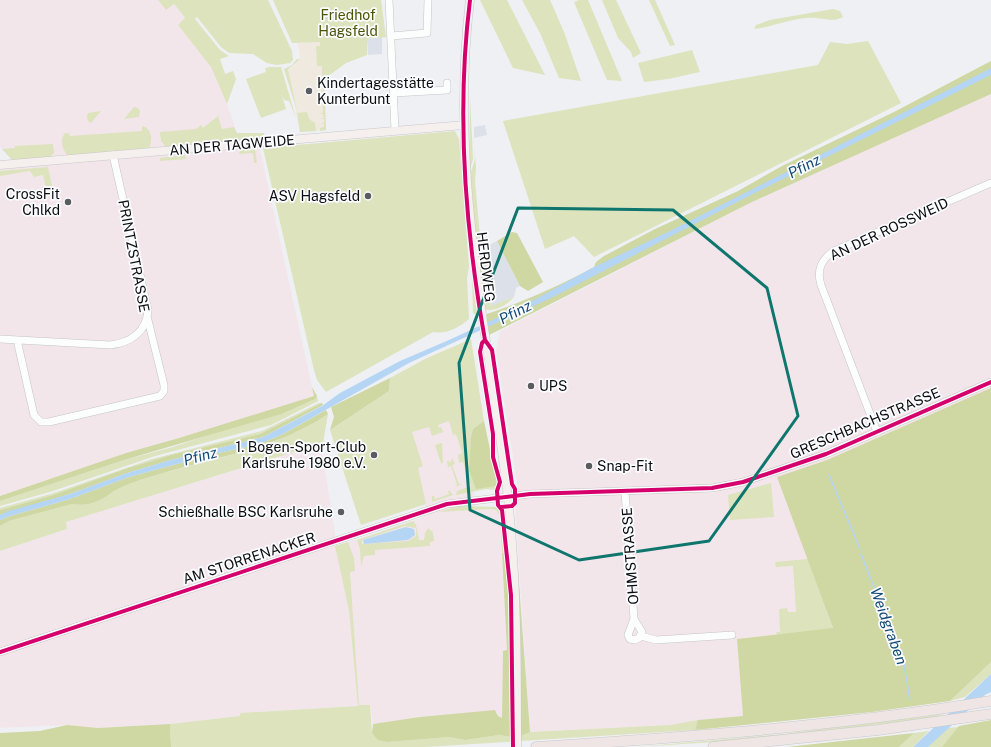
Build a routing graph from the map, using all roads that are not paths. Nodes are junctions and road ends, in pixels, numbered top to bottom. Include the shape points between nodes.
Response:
1 (389, 0) edge
2 (428, 0) edge
3 (470, 0) edge
4 (391, 36) junction
5 (447, 83) dead end
6 (394, 93) junction
7 (464, 125) junction
8 (394, 130) junction
9 (113, 155) junction
10 (0, 165) edge
11 (991, 183) edge
12 (148, 316) junction
13 (0, 339) edge
14 (17, 340) junction
15 (991, 382) edge
16 (876, 432) junction
17 (625, 492) junction
18 (508, 496) junction
19 (634, 619) junction
20 (732, 635) dead end
21 (641, 636) junction
22 (0, 652) edge
23 (991, 701) edge
24 (991, 714) edge
25 (517, 747) edge
26 (536, 747) edge
27 (713, 747) edge

1 - 4 street
2 - 4 street via 427,33
3 - 7 main road, HERDWEG via 464,62
4 - 6 street
5 - 6 street via 447,90
6 - 8 street
7 - 8 main road, AN DER TAGWEIDE
7 - 18 main road, HERDWEG via 470,226
8 - 9 main road, AN DER TAGWEIDE
9 - 10 main road, AN DER TAGWEIDE
9 - 12 street, PRINTZSTRASSE
11 - 16 street, AN DER ROSSWEID via 834,251 819,267 819,280
12 - 14 street, PRINTZSTRASSE via 138,334 123,344
12 - 14 street via 164,385 164,391 160,396 48,422 41,422 34,415
13 - 14 street, PRINTZSTRASSE
15 - 16 street, GRESCHBACHSTRASSE
16 - 17 street, GRESCHBACHSTRASSE via 826,454 728,486
17 - 18 street, GRESCHBACHSTRASSE
17 - 19 street, OHMSTRASSE
18 - 22 street, AM STORRENACKER via 447,504
18 - 25 main road, HERDWEG via 516,602
19 - 21 street, OHMSTRASSE via 641,629
19 - 21 street, OHMSTRASSE via 628,635 632,640 637,640
20 - 21 street, OHMSTRASSE via 656,640
23 - 26 highway via 847,721 705,736
24 - 27 highway via 810,738

